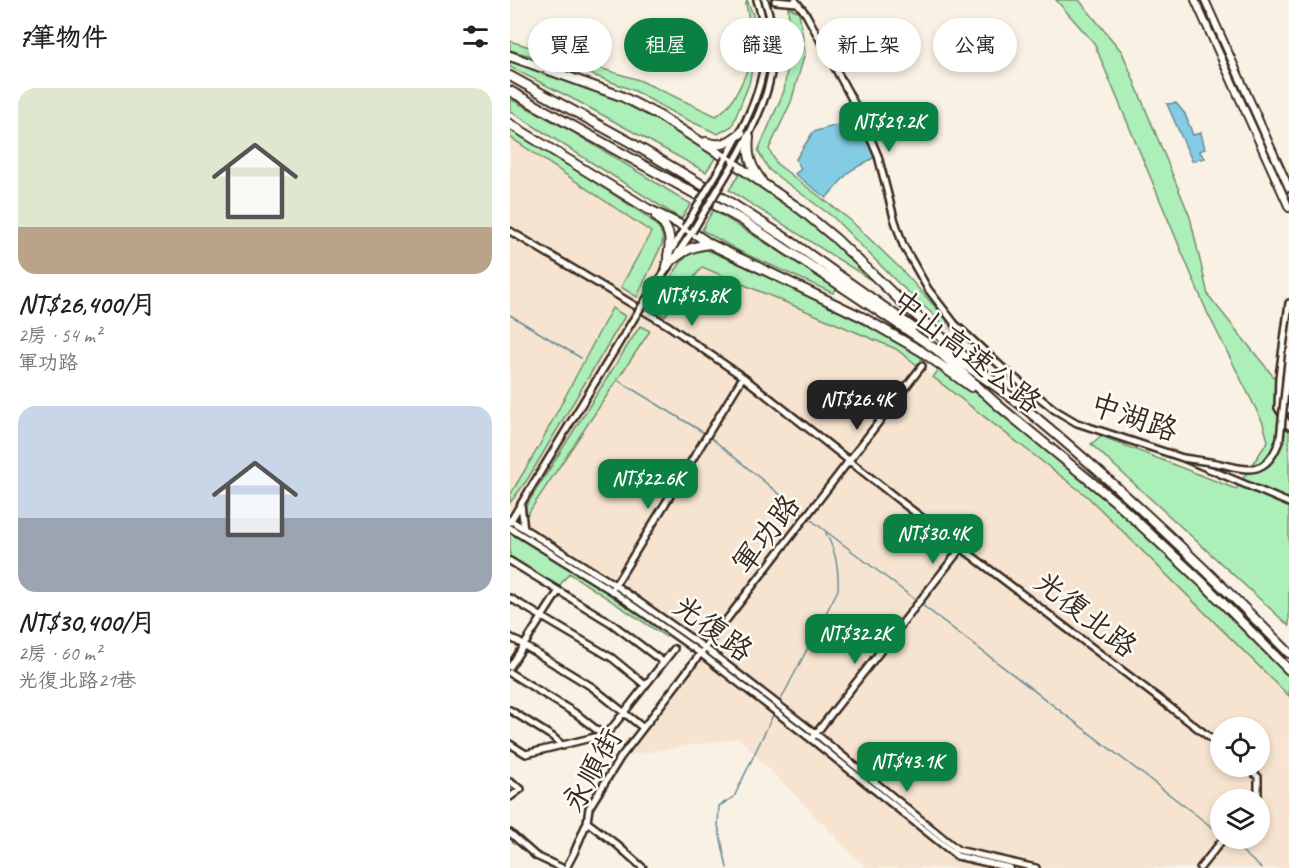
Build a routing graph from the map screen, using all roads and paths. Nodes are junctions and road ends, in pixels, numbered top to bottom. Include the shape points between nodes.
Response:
1 (757, 0) edge
2 (765, 0) edge
3 (1195, 0) edge
4 (1205, 0) edge
5 (775, 1) edge
6 (796, 1) edge
7 (510, 56) edge
8 (510, 76) edge
9 (510, 91) edge
10 (1256, 114) junction
11 (1248, 117) junction
12 (510, 124) edge
13 (741, 133) junction
14 (691, 136) junction
15 (749, 137) junction
16 (726, 158) junction
17 (733, 164) junction
18 (763, 184) junction
19 (1289, 188) edge
20 (1289, 208) edge
21 (648, 209) junction
22 (688, 230) junction
23 (510, 231) edge
24 (710, 244) junction
25 (671, 257) junction
26 (1289, 303) edge
27 (1289, 352) edge
28 (922, 366) tunnel mouth
29 (743, 377) junction
30 (1289, 405) edge
31 (999, 406) junction
32 (1025, 408) junction
33 (1289, 410) edge
34 (1289, 426) edge
35 (1184, 458) junction
36 (850, 460) junction
37 (521, 502) junction
38 (1289, 503) edge
39 (510, 507) edge
40 (510, 521) edge
41 (510, 528) edge
42 (524, 529) junction
43 (962, 547) junction
44 (510, 561) edge
45 (614, 588) junction
46 (558, 592) junction
47 (510, 598) edge
48 (542, 616) junction
49 (510, 637) edge
50 (524, 645) junction
51 (705, 648) junction
52 (674, 649) dead end
53 (700, 653) junction
54 (1289, 653) edge
55 (663, 662) junction
56 (510, 667) edge
57 (1289, 670) edge
58 (510, 673) edge
59 (645, 685) junction
60 (510, 710) edge
61 (624, 712) junction
62 (642, 727) junction
63 (816, 734) junction
64 (603, 735) junction
65 (1210, 738) edge
66 (811, 739) junction
67 (510, 744) edge
68 (562, 746) junction
69 (510, 782) edge
70 (510, 797) edge
71 (587, 822) junction
72 (510, 833) edge
73 (1216, 849) edge
74 (564, 868) edge
75 (643, 868) edge
76 (1010, 868) edge
77 (1036, 868) edge
78 (1200, 868) edge

1 - 13 street via 766,52 762,81
2 - 15 street via 771,17 774,52 770,84
3 - 11 main road
4 - 10 main road
5 - 6 street, 中湖路
6 - 35 street, 中湖路 via 861,116 878,156 903,245 943,310 1055,410 1077,423
7 - 14 highway via 621,96
8 - 32 highway, 中山高速公路 via 628,141 789,240
9 - 31 highway, 中山高速公路 via 742,220 937,350
10 - 11 street
10 - 19 main road
11 - 20 main road
12 - 21 highway
13 - 14 highway via 725,145 713,145
13 - 16 street
14 - 16 highway
15 - 17 street
15 - 18 highway via 751,166
16 - 17 highway
16 - 22 street, bridge
17 - 18 highway
17 - 22 street, bridge
18 - 32 highway via 801,209 911,311
21 - 22 highway
21 - 25 highway via 666,226
22 - 24 highway
22 - 25 street
23 - 29 street, 光復北路 via 669,326
24 - 25 highway via 694,246
24 - 31 highway via 862,316 921,351
25 - 37 street, bridge
26 - 34 street via 1278,408
27 - 35 street, bridge via 1280,439 1268,461 1258,468 1241,470
28 - 36 street, 軍功路
29 - 36 street, 光復北路
29 - 45 street
30 - 33 street
31 - 57 highway, 中山高速公路 via 1116,502
32 - 54 highway, 中山高速公路 via 1211,574
35 - 38 street, 中湖路
36 - 43 street, 光復北路
36 - 51 street, 軍功路
37 - 39 street
37 - 40 street
37 - 42 street
40 - 42 street, 光復路
41 - 45 street, 光復路
42 - 45 street, 光復路
43 - 63 street
43 - 65 street, 光復北路
44 - 46 street
45 - 51 street, 光復路
45 - 53 street, 光復路
46 - 48 street
46 - 55 street via 620,629
47 - 48 street
48 - 50 street
48 - 59 street via 612,658
49 - 50 street
50 - 56 street
50 - 61 street
51 - 53 street, 軍功路
51 - 63 street, 光復路
52 - 55 street
53 - 62 street, 軍功路
53 - 66 street, 光復路
55 - 59 street
58 - 64 street
59 - 61 street
60 - 68 street
61 - 62 street
61 - 64 street
62 - 71 street, 永順街 via 598,792
63 - 66 street
63 - 77 street, 光復路 via 958,850
64 - 68 street
66 - 76 street, 光復路 via 957,856
67 - 68 street via 526,754
69 - 70 street via 521,789
71 - 74 street, 永順街
71 - 75 street
72 - 74 street via 536,855
73 - 78 street

